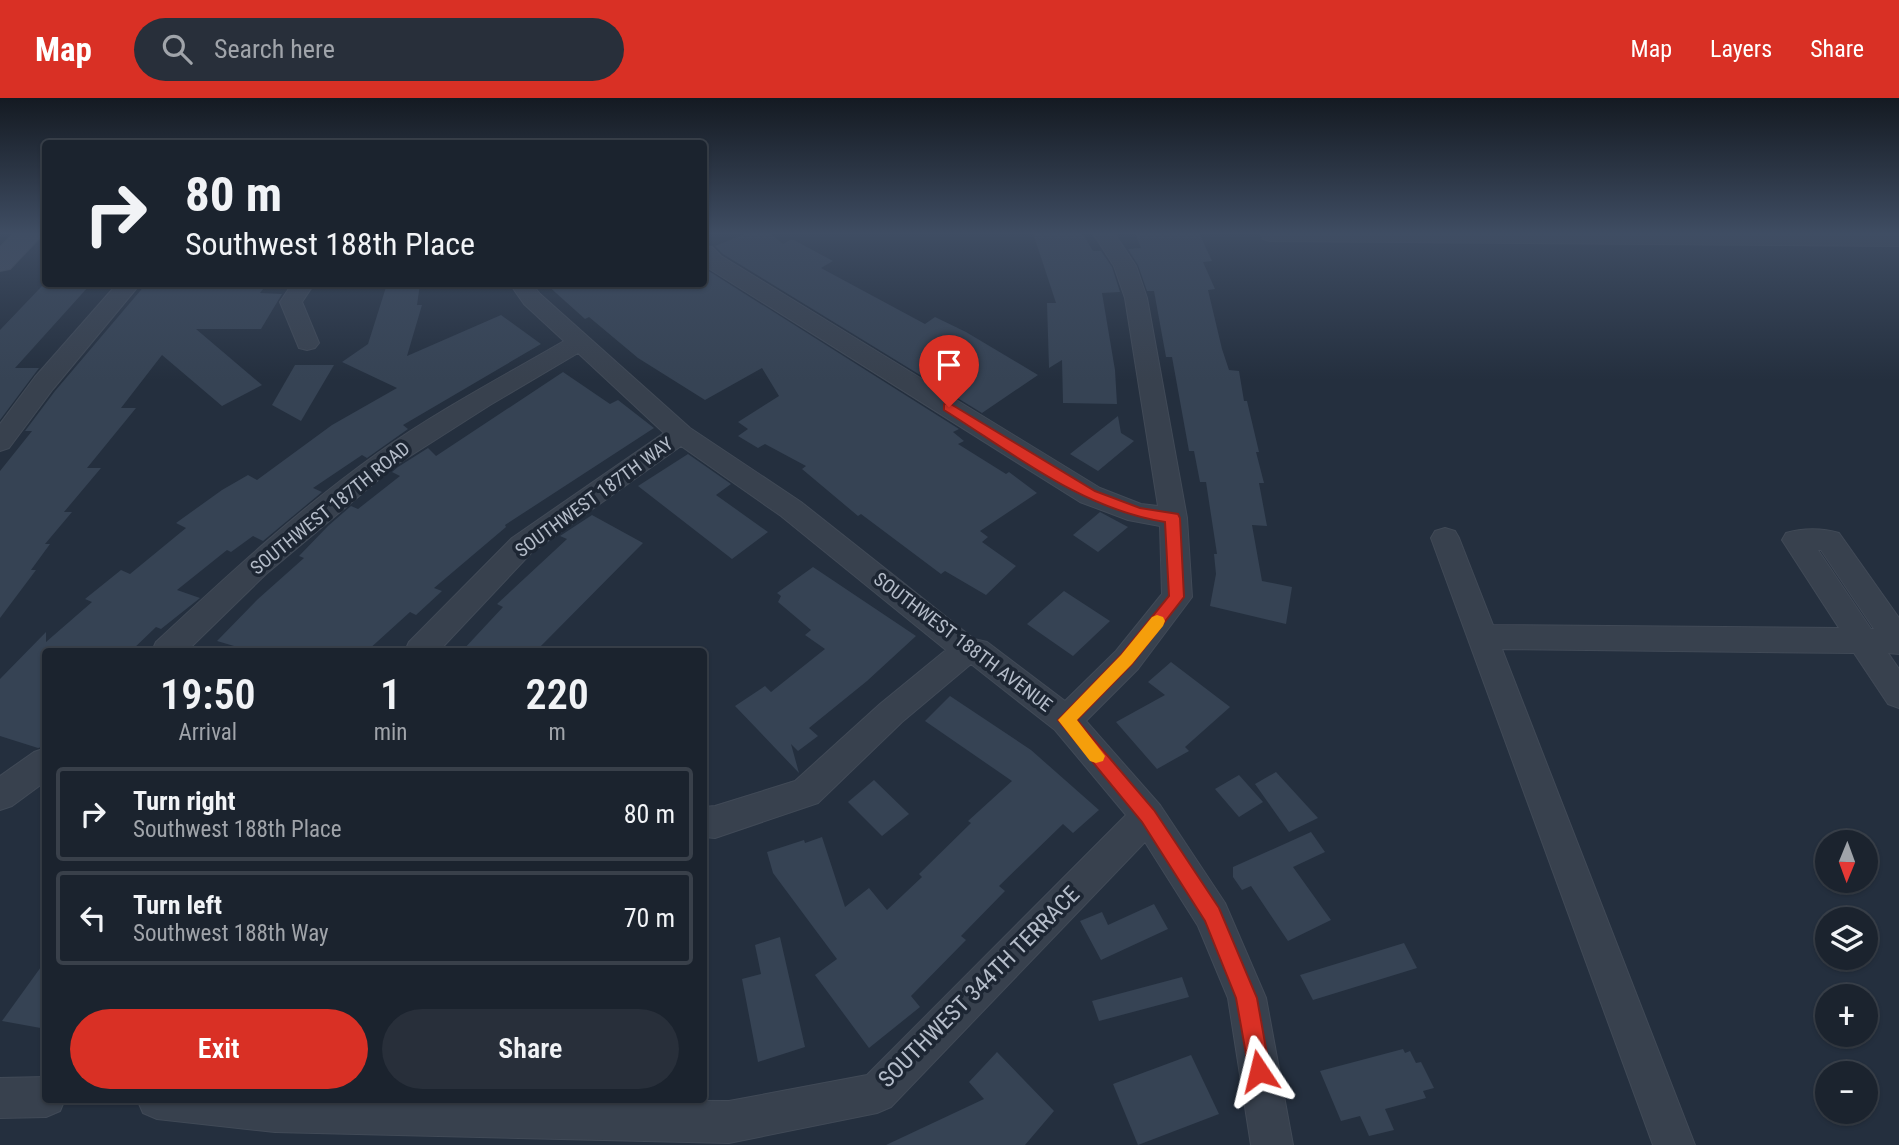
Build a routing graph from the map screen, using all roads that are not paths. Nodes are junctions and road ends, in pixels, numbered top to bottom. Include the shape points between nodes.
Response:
1 (747, 282) edge
2 (1130, 282) edge
3 (126, 287) edge
4 (301, 287) edge
5 (523, 287) edge
6 (580, 342) junction
7 (307, 343) dead end
8 (681, 434) junction
9 (0, 442) edge
10 (1172, 518) junction
11 (1445, 538) dead end
12 (1483, 637) junction
13 (1863, 641) junction
14 (1899, 641) edge
15 (170, 648) edge
16 (423, 648) edge
17 (967, 650) junction
18 (1899, 695) edge
19 (1066, 720) junction
20 (42, 765) edge
21 (0, 795) edge
22 (1148, 816) junction
23 (707, 822) edge
24 (42, 1097) edge
25 (0, 1098) edge
26 (193, 1103) edge
27 (1272, 1145) edge
28 (1674, 1145) edge

1 - 10 street via 1090,495 1138,513
2 - 10 street
3 - 9 street
4 - 7 street via 291,302
5 - 6 street, SOUTHWEST 188TH AVENUE
6 - 8 street, SOUTHWEST 188TH AVENUE
6 - 15 street, SOUTHWEST 187TH ROAD via 387,458 256,566
8 - 16 street, SOUTHWEST 187TH WAY via 523,545
8 - 17 street, SOUTHWEST 188TH AVENUE via 791,509
10 - 19 street via 1177,597 1127,660
11 - 12 street
12 - 13 street
12 - 28 street
13 - 14 street
13 - 14 street via 1796,540 1829,540
13 - 18 street
17 - 19 street, SOUTHWEST 188TH AVENUE via 976,651
17 - 23 street via 806,792
19 - 22 street, SOUTHWEST 188TH AVENUE
20 - 21 street
22 - 26 street, SOUTHWEST 344TH TERRACE via 877,1093 729,1122 275,1112
22 - 27 street, SOUTHWEST 188TH AVENUE via 1212,915 1247,998
24 - 25 street

